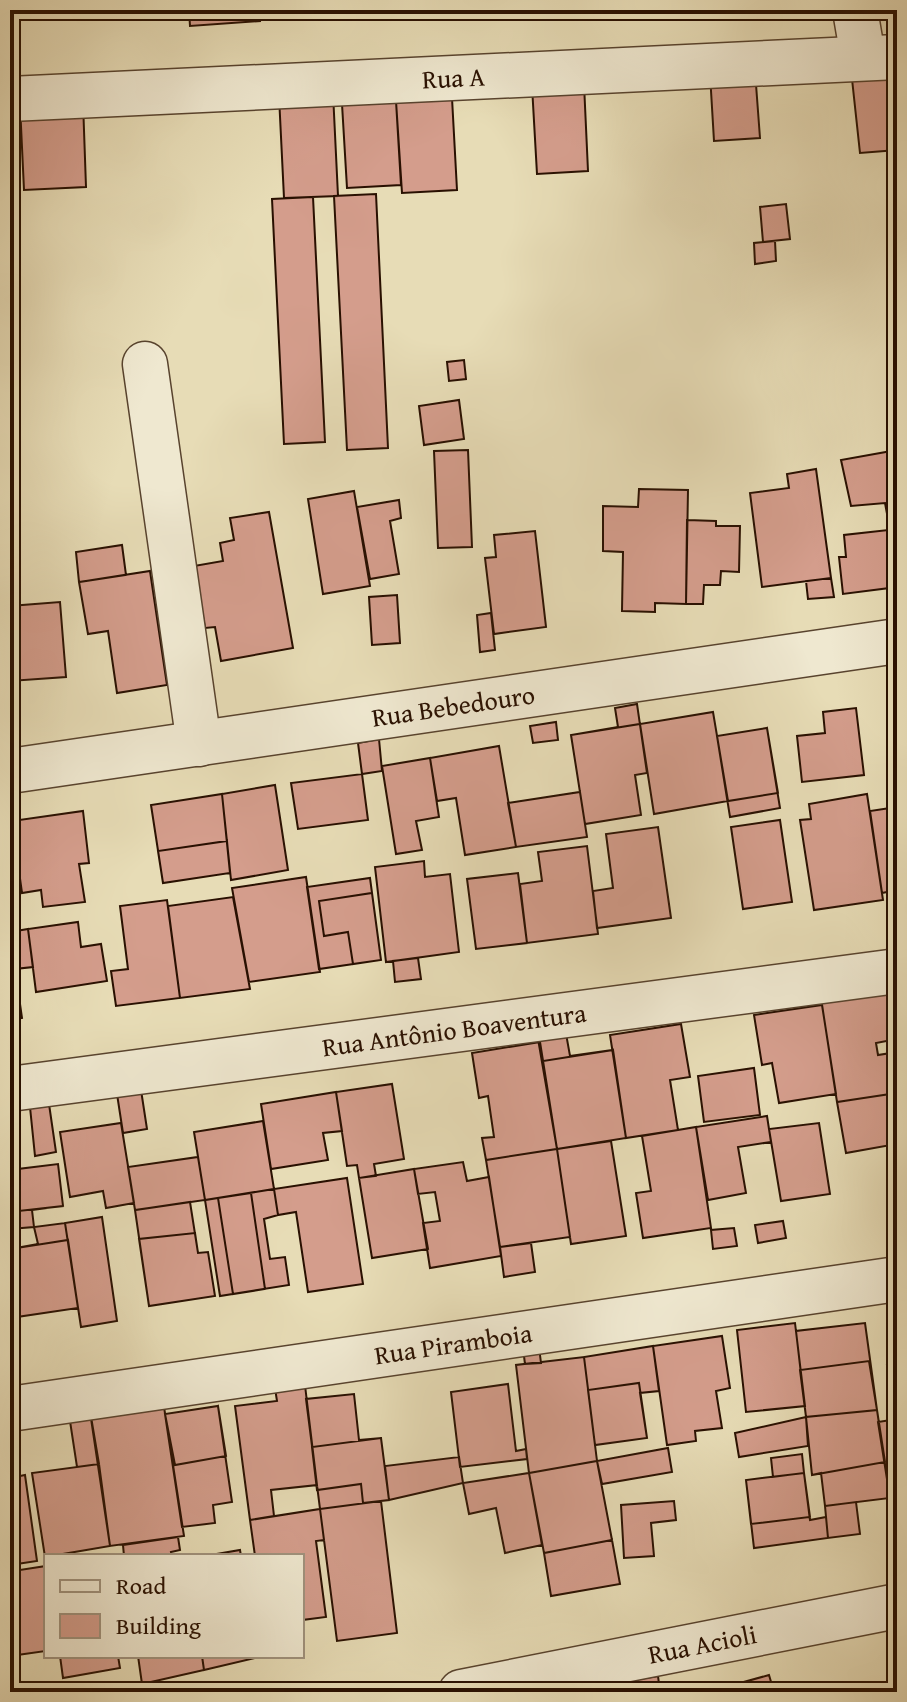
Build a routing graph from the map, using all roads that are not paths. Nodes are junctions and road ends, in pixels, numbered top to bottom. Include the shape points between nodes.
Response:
1 (855, 10) edge
2 (880, 57) edge
3 (10, 99) edge
4 (145, 364) dead end
5 (897, 641) edge
6 (199, 744) junction
7 (10, 771) edge
8 (897, 971) edge
9 (10, 1089) edge
10 (897, 1279) edge
11 (10, 1409) edge
12 (897, 1606) edge
13 (504, 1688) edge
14 (461, 1692) edge

1 - 2 street
2 - 3 street, Rua A
4 - 6 street
5 - 6 street, Rua Bebedouro
6 - 7 street, Rua Bebedouro
8 - 9 street, Rua Antônio Boaventura
10 - 11 street, Rua Piramboia
12 - 13 street, Rua Acioli
13 - 14 street, Rua Acioli

